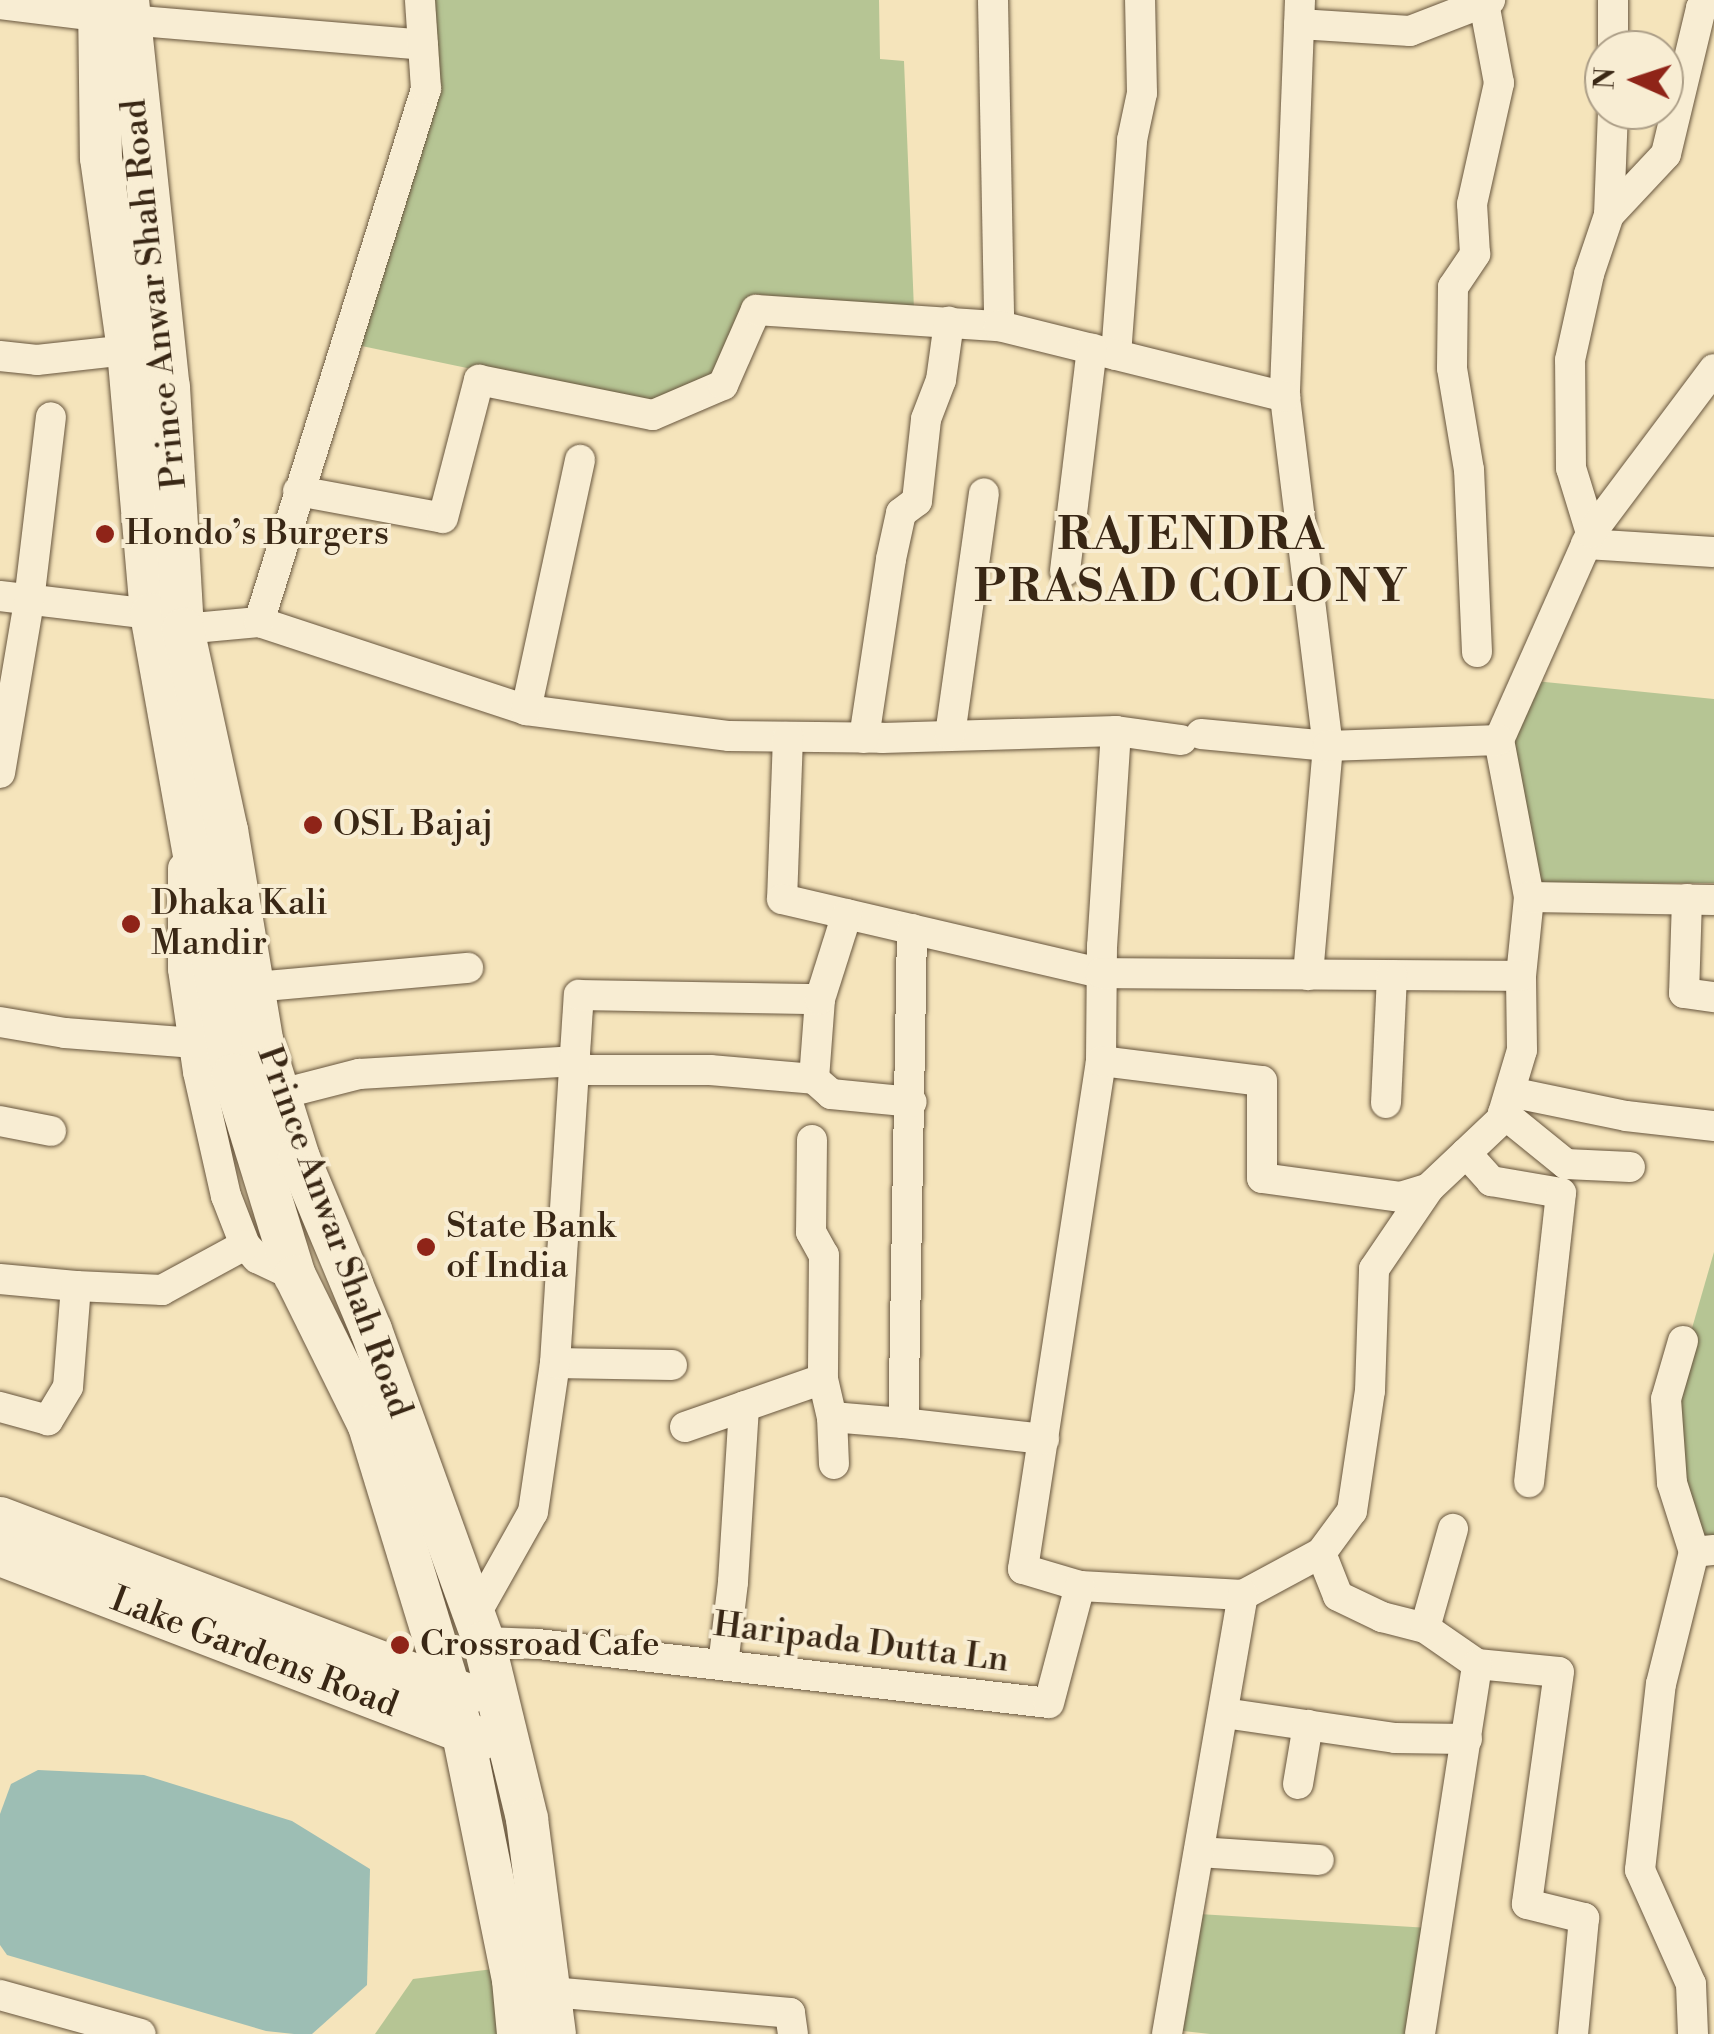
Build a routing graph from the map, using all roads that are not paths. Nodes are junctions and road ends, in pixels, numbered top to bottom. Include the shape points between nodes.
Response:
1 (420, 0) edge
2 (992, 0) edge
3 (1140, 0) edge
4 (1612, 0) edge
5 (1487, 2) edge
6 (1714, 2) edge
7 (0, 4) edge
8 (113, 9) edge
9 (1299, 12) edge
10 (1613, 30) edge
11 (423, 45) junction
12 (1612, 130) edge
13 (1608, 215) junction
14 (949, 322) junction
15 (1000, 326) junction
16 (128, 350) junction
17 (1104, 352) junction
18 (0, 356) edge
19 (1714, 370) edge
20 (1285, 397) junction
21 (51, 417) dead end
22 (580, 460) dead end
23 (298, 492) junction
24 (984, 493) dead end
25 (1589, 538) junction
26 (1714, 552) edge
27 (1066, 570) dead end
28 (14, 599) edge
29 (167, 622) junction
30 (259, 622) junction
31 (1477, 652) dead end
32 (526, 710) junction
33 (1116, 731) junction
34 (950, 735) junction
35 (788, 737) junction
36 (864, 738) junction
37 (1499, 740) junction
38 (1328, 746) junction
39 (0, 772) edge
40 (188, 806) junction
41 (1529, 897) junction
42 (1700, 900) edge
43 (847, 914) junction
44 (912, 929) junction
45 (468, 968) dead end
46 (1101, 973) junction
47 (1308, 975) junction
48 (1392, 975) junction
49 (1521, 976) junction
50 (254, 987) junction
51 (1714, 997) edge
52 (820, 998) junction
53 (0, 1022) edge
54 (195, 1043) junction
55 (1101, 1061) junction
56 (576, 1066) junction
57 (814, 1078) junction
58 (276, 1094) junction
59 (912, 1102) junction
60 (1507, 1102) junction
61 (1386, 1103) dead end
62 (0, 1121) edge
63 (1714, 1126) edge
64 (50, 1131) dead end
65 (812, 1140) dead end
66 (1466, 1153) junction
67 (1630, 1168) dead end
68 (1429, 1188) junction
69 (245, 1245) junction
70 (295, 1276) junction
71 (0, 1279) edge
72 (76, 1286) junction
73 (1683, 1341) dead end
74 (555, 1362) junction
75 (672, 1365) dead end
76 (822, 1379) junction
77 (744, 1406) junction
78 (0, 1407) edge
79 (832, 1417) junction
80 (902, 1423) junction
81 (686, 1426) dead end
82 (1044, 1438) junction
83 (834, 1464) dead end
84 (1529, 1482) dead end
85 (0, 1518) edge
86 (1453, 1530) dead end
87 (1704, 1551) edge
88 (1321, 1553) junction
89 (0, 1555) edge
90 (1080, 1586) junction
91 (1242, 1594) junction
92 (1424, 1628) junction
93 (479, 1629) junction
94 (1478, 1664) junction
95 (722, 1665) junction
96 (449, 1688) junction
97 (500, 1704) junction
98 (1224, 1713) junction
99 (1308, 1726) junction
100 (463, 1734) junction
101 (1467, 1740) junction
102 (510, 1747) junction
103 (1298, 1784) dead end
104 (1200, 1852) junction
105 (1319, 1860) dead end
106 (552, 1992) junction
107 (0, 1995) edge
108 (140, 2034) edge
109 (518, 2034) edge
110 (555, 2034) edge
111 (793, 2034) edge
112 (1167, 2034) edge
113 (1420, 2034) edge
114 (1573, 2034) edge
115 (1693, 2034) edge

1 - 11 street
2 - 15 street
3 - 17 street via 1142,94
4 - 10 street
5 - 9 street via 1410,31
5 - 31 street via 1499,83 1472,204 1474,254 1453,287 1452,368 1469,470
6 - 13 street via 1701,8 1666,154
7 - 8 street
8 - 11 street
8 - 16 main road, Prince Anwar Shah Road via 100,158
8 - 29 main road, Prince Anwar Shah Road via 169,387
9 - 20 street
11 - 23 street via 426,89
12 - 13 street
13 - 25 street via 1570,360 1571,468
14 - 15 street
14 - 23 street via 756,310 722,385 652,415 479,380 444,518
14 - 36 street via 941,380 926,419 916,502 901,512 891,558
15 - 17 street
16 - 18 street via 37,360
16 - 29 main road, Prince Anwar Shah Road
17 - 20 street
17 - 27 street
19 - 25 street
20 - 38 street
21 - 28 street
22 - 32 street
23 - 30 street
24 - 34 street
25 - 26 street
25 - 37 street
28 - 29 street
28 - 39 street
29 - 30 street
29 - 40 main road, Prince Anwar Shah Road
29 - 50 main road, Prince Anwar Shah Road via 227,830
30 - 32 street
32 - 35 street via 729,736
33 - 34 street
33 - 38 street
33 - 46 street
34 - 36 street
35 - 36 street
35 - 43 street via 782,898
37 - 38 street
37 - 41 street
38 - 47 street
40 - 54 street via 183,950
40 - 70 main road, Prince Anwar Shah Road via 232,1075
41 - 42 street
41 - 49 street
42 - 51 street via 1684,994
43 - 44 street
43 - 52 street
44 - 46 street
44 - 59 street
45 - 50 street
46 - 47 street
46 - 55 street
47 - 48 street
48 - 49 street
48 - 61 street
49 - 60 street via 1522,1050
50 - 58 main road, Prince Anwar Shah Road
52 - 56 street via 579,995
52 - 57 street
53 - 54 street
54 - 69 street via 226,1196
55 - 68 street via 1262,1080 1262,1178 1400,1197
55 - 82 street
56 - 57 street
56 - 58 street via 359,1074
56 - 74 street
57 - 59 street via 831,1094
58 - 93 main road, Prince Anwar Shah Road via 371,1330
59 - 80 street
60 - 63 street
60 - 66 street
60 - 67 street via 1566,1164
62 - 64 street
65 - 76 street via 811,1232 824,1254
66 - 68 street
66 - 84 street via 1491,1180 1561,1193
68 - 88 street via 1374,1269 1370,1391 1352,1511
69 - 70 street
69 - 72 street via 162,1290
70 - 96 main road, Prince Anwar Shah Road via 369,1426
71 - 72 street
72 - 78 street via 68,1386 48,1420
73 - 87 street via 1666,1399 1672,1484
74 - 75 street
74 - 93 street via 532,1512
76 - 77 street
76 - 79 street
77 - 81 street
77 - 95 street
79 - 80 street
79 - 83 street
80 - 82 street
82 - 90 street via 1023,1569
85 - 96 main road, Lake Gardens Road
86 - 92 street
87 - 115 street via 1661,1684 1640,1870 1691,1984
88 - 91 street
88 - 92 street via 1338,1596
89 - 100 main road, Lake Gardens Road
90 - 91 street
90 - 95 street, Haripada Dutta Ln via 1049,1703
91 - 98 street
92 - 94 street
93 - 95 street, Haripada Dutta Ln
93 - 97 main road, Prince Anwar Shah Road
94 - 101 street
94 - 114 street via 1559,1672 1527,1904 1584,1918
96 - 97 main road, Lake Gardens Road
96 - 100 main road, Prince Anwar Shah Road
97 - 102 main road, Prince Anwar Shah Road
98 - 99 street
98 - 104 street
99 - 101 street
99 - 103 street
100 - 102 main road, Lake Gardens Road
100 - 109 main road, Prince Anwar Shah Road
101 - 113 street
102 - 106 main road, Prince Anwar Shah Road
104 - 105 street
104 - 112 street
106 - 110 main road, Prince Anwar Shah Road
106 - 111 street via 790,2012
107 - 108 street

